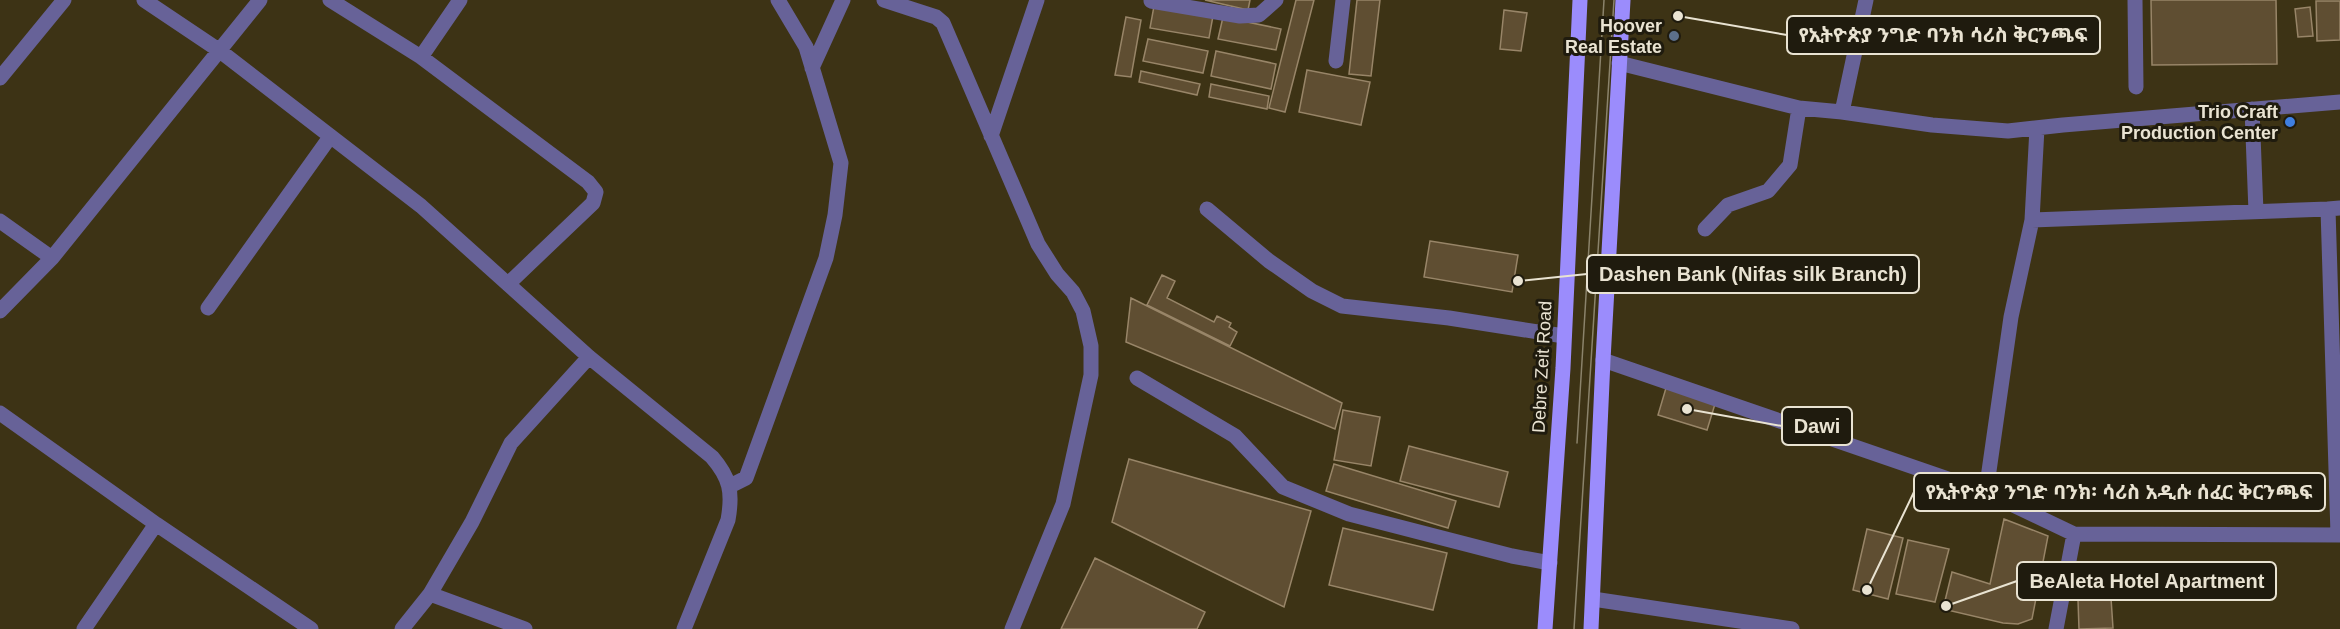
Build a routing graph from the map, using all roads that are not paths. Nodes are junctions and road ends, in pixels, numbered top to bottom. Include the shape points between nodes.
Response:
1 (64, 0) edge
2 (144, 0) edge
3 (260, 0) edge
4 (330, 0) edge
5 (460, 0) edge
6 (778, 0) edge
7 (843, 0) edge
8 (884, 0) edge
9 (1037, 0) edge
10 (1276, 0) edge
11 (1343, 0) edge
12 (1580, 0) edge
13 (1623, 0) edge
14 (1866, 0) edge
15 (2135, 0) edge
16 (1151, 1) edge
17 (220, 51) junction
18 (421, 57) junction
19 (1336, 61) dead end
20 (1619, 63) junction
21 (812, 68) junction
22 (0, 78) edge
23 (2136, 87) dead end
24 (2340, 102) edge
25 (1800, 108) junction
26 (2252, 109) junction
27 (1842, 112) junction
28 (2037, 128) junction
29 (991, 136) junction
30 (330, 137) junction
31 (1207, 209) dead end
32 (2334, 209) edge
33 (2256, 212) junction
34 (2032, 220) junction
35 (0, 221) edge
36 (1705, 229) dead end
37 (52, 258) junction
38 (508, 284) junction
39 (208, 308) dead end
40 (0, 310) edge
41 (1564, 336) junction
42 (589, 357) junction
43 (1603, 360) junction
44 (1137, 378) dead end
45 (0, 413) edge
46 (730, 486) junction
47 (1986, 492) junction
48 (156, 524) junction
49 (2074, 534) junction
50 (2339, 535) edge
51 (1550, 563) junction
52 (430, 594) junction
53 (1593, 599) junction
54 (84, 629) edge
55 (311, 629) edge
56 (402, 629) edge
57 (525, 629) edge
58 (684, 629) edge
59 (1012, 629) edge
60 (1545, 629) edge
61 (1591, 629) edge
62 (1792, 629) edge
63 (2056, 629) edge

1 - 22 street
2 - 17 street
3 - 17 street
4 - 18 street
5 - 18 street
6 - 21 street via 806,47
7 - 21 street
8 - 29 street via 936,17 943,23
9 - 29 street
10 - 16 street via 1259,15 1240,16
11 - 19 street
12 - 41 main road, Debre Zeit Road
13 - 20 main road
14 - 27 street
15 - 23 street
17 - 30 street
17 - 37 street
18 - 38 street via 588,182 596,192 593,202
20 - 25 street
20 - 43 main road
21 - 46 street via 841,164 836,215 826,258 746,478
24 - 26 street
25 - 27 street
25 - 36 street via 1790,165 1768,191 1728,205
26 - 28 street
26 - 33 street
27 - 28 street via 1932,125 2008,131
28 - 34 street
29 - 59 street via 1038,244 1083,311 1091,345 1091,375 1063,504
30 - 38 street via 421,206
30 - 39 street
31 - 41 street via 1269,261 1311,291 1342,306
32 - 33 street
32 - 50 street
33 - 34 street
34 - 47 street via 2011,317
35 - 37 street
37 - 40 street
38 - 42 street
41 - 51 main road, Debre Zeit Road
42 - 46 street via 712,457
42 - 52 street via 511,443
43 - 47 street
43 - 53 main road
44 - 51 street via 1235,436 1283,487 1349,514
45 - 48 street
46 - 58 street via 728,520
47 - 49 street
48 - 54 street
48 - 55 street
49 - 50 street
49 - 63 street
51 - 60 main road, Debre Zeit Road
52 - 56 street
52 - 57 street
53 - 61 main road
53 - 62 street

